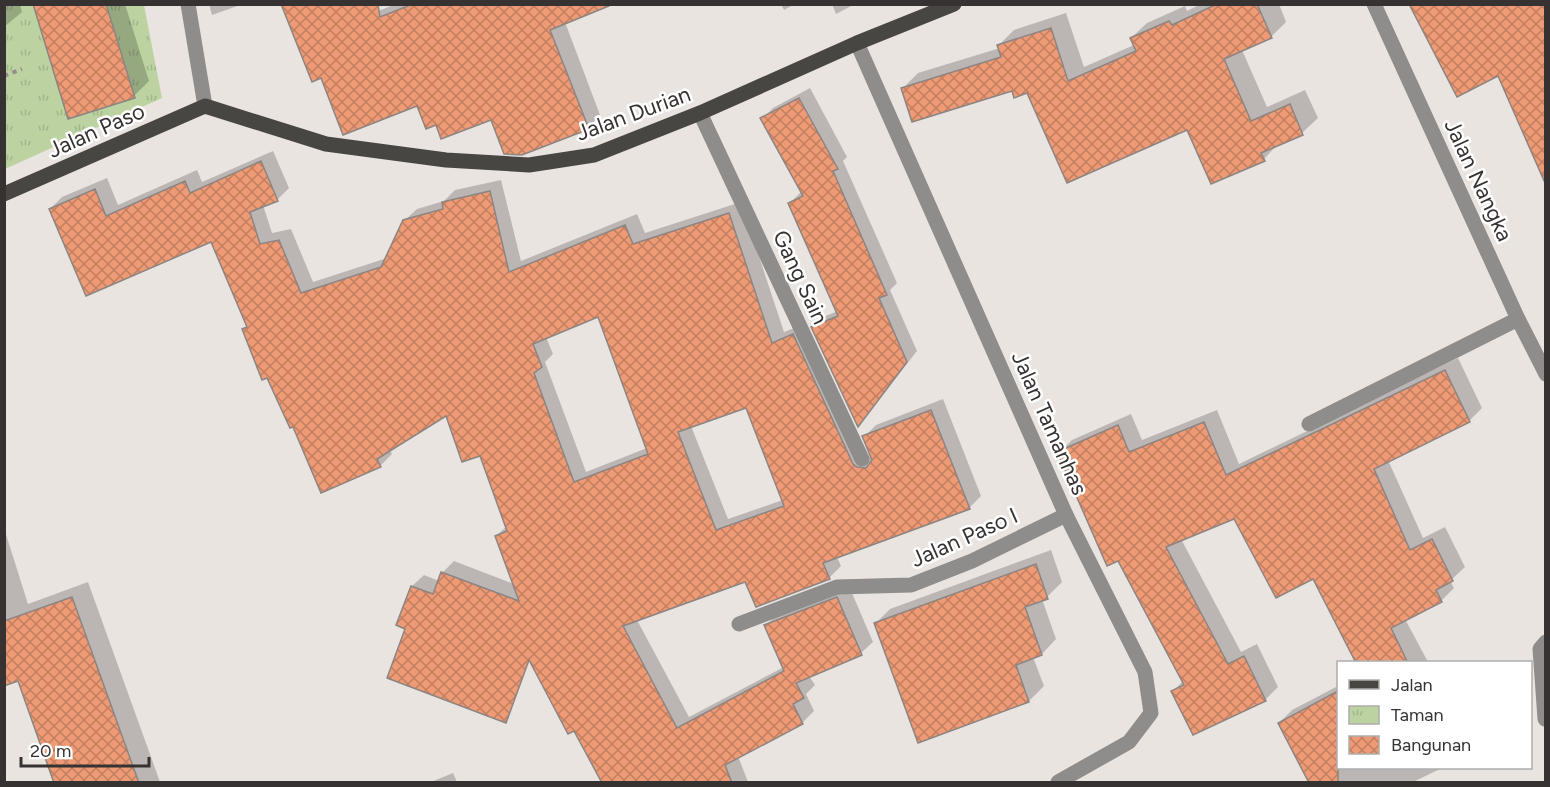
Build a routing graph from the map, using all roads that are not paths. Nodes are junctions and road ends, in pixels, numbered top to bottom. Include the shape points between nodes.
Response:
1 (188, 4) edge
2 (954, 4) edge
3 (1374, 4) edge
4 (857, 43) junction
5 (205, 106) junction
6 (700, 113) junction
7 (4, 195) edge
8 (1518, 319) junction
9 (1545, 374) edge
10 (1309, 424) dead end
11 (862, 459) dead end
12 (1066, 515) junction
13 (739, 624) dead end
14 (1545, 642) edge
15 (1545, 719) edge
16 (1058, 783) edge

1 - 5 street
2 - 4 main road, Jalan Durian
3 - 8 street, Jalan Nangka
4 - 6 main road, Jalan Durian
4 - 12 street, Jalan Tamanhas
5 - 6 main road, Jalan Durian via 326,144 446,160 529,165 594,155
5 - 7 main road, Jalan Paso
6 - 11 street, Gang Sain
8 - 9 street, Jalan Nangka
8 - 10 street
12 - 13 street, Jalan Paso I via 972,561 911,585 837,586
12 - 16 street, Jalan Tamanhas via 1145,672 1151,713 1129,742
14 - 15 street via 1540,649

